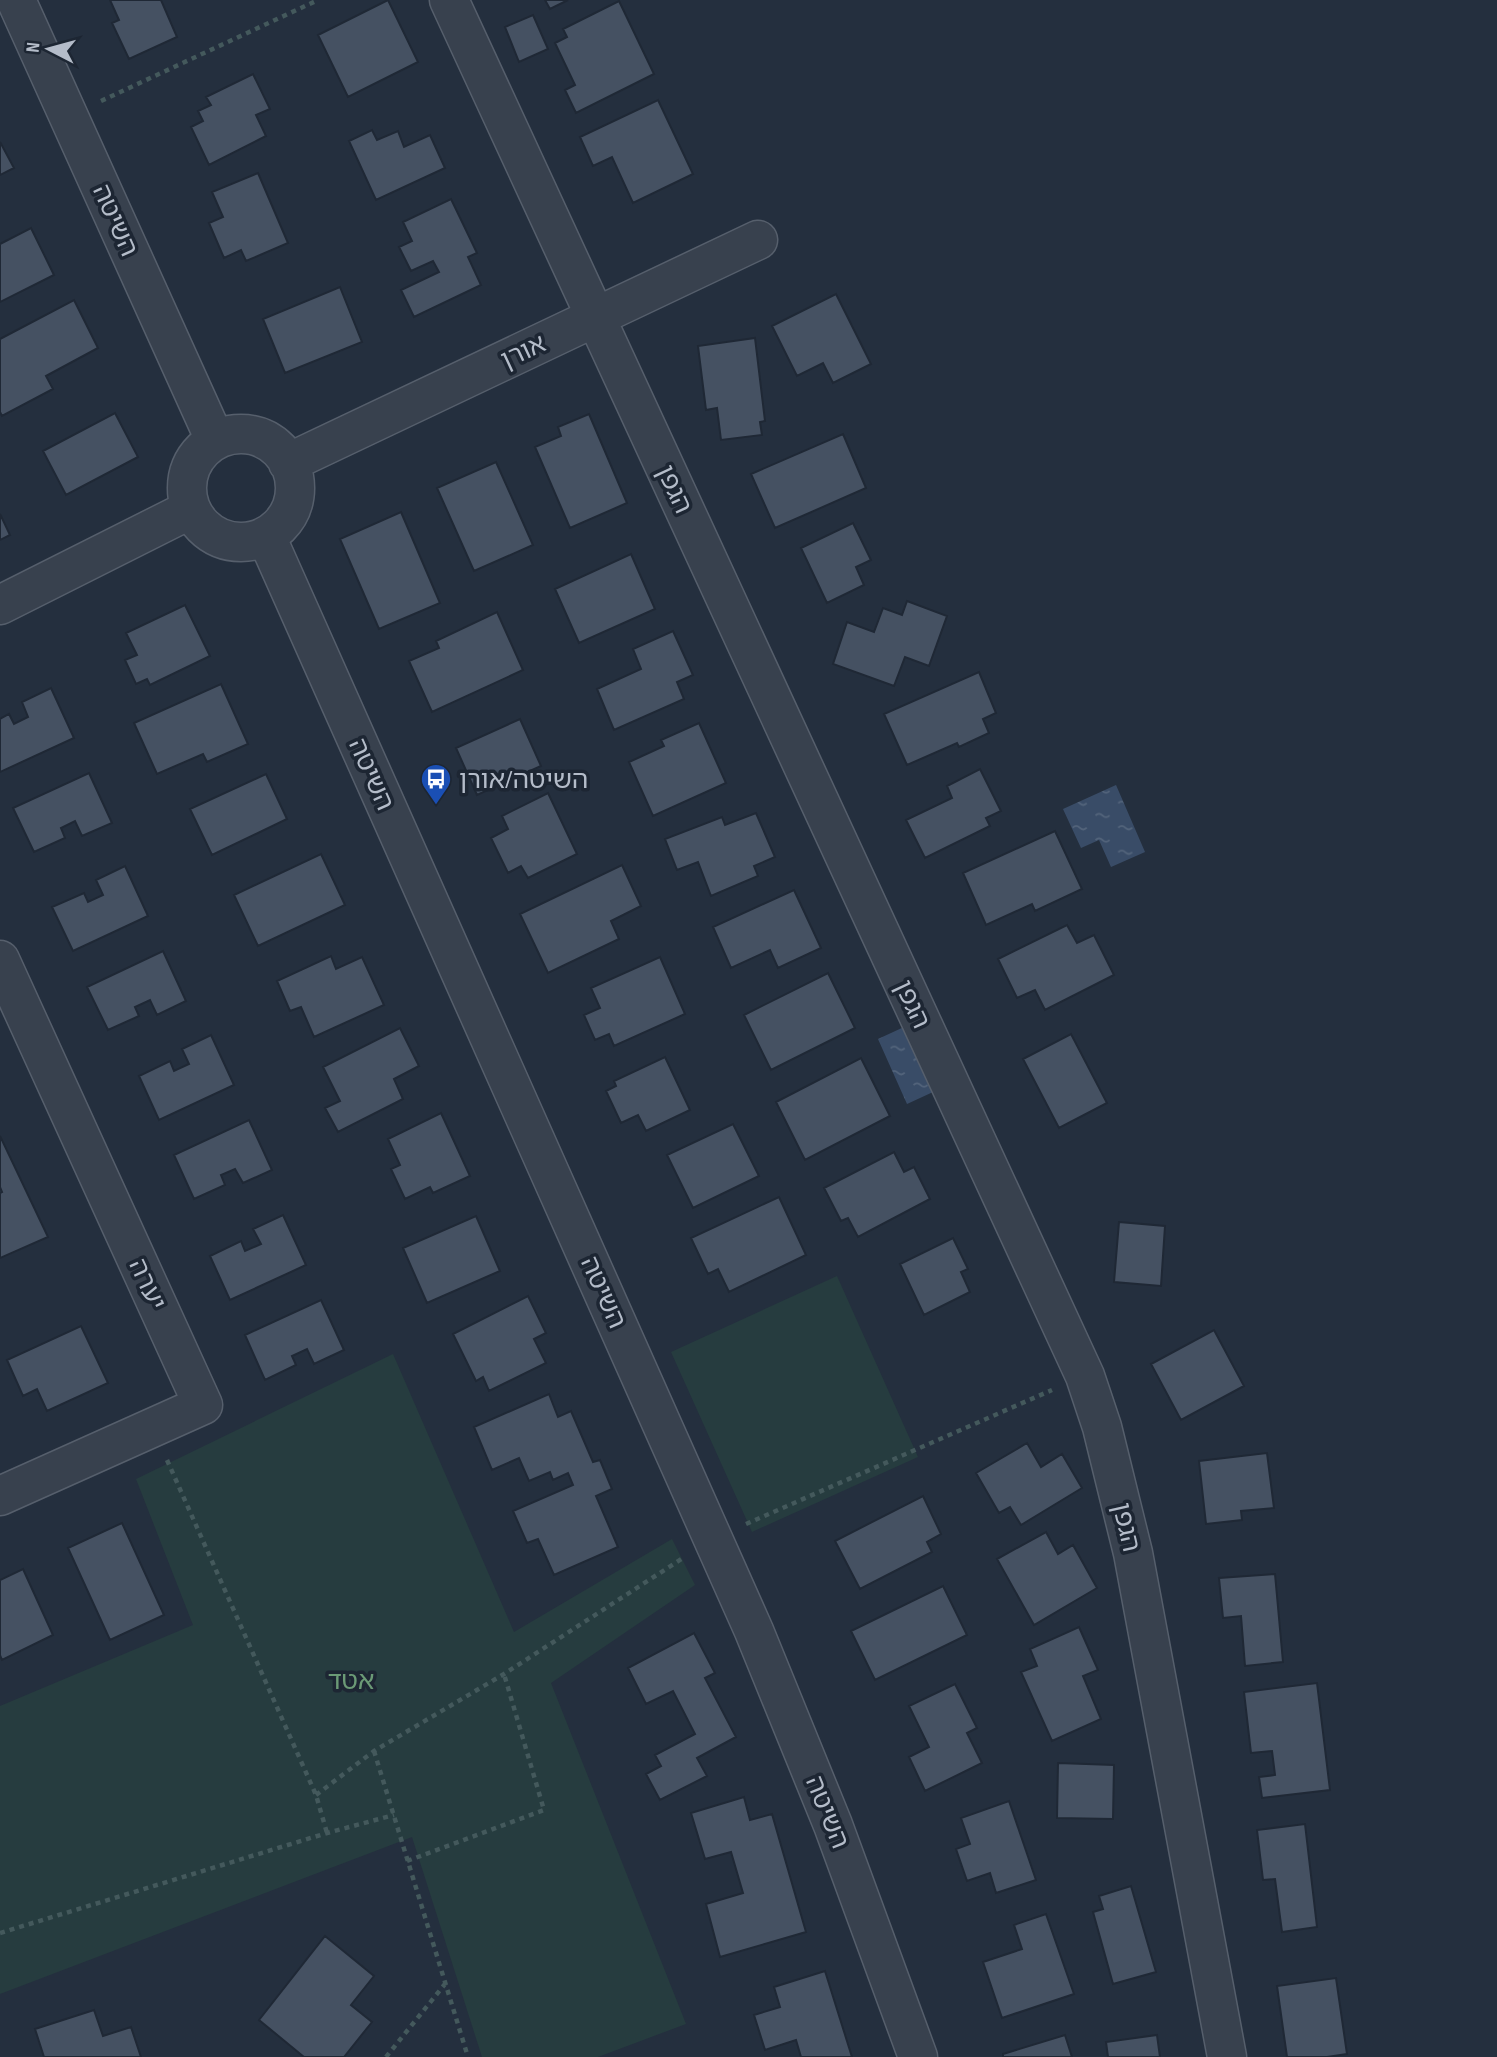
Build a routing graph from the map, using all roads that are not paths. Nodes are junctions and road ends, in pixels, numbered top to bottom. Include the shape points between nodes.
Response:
1 (16, 0) edge
2 (449, 0) edge
3 (758, 240) dead end
4 (595, 317) junction
5 (215, 440) junction
6 (288, 463) junction
7 (191, 509) junction
8 (266, 536) junction
9 (0, 605) edge
10 (0, 960) edge
11 (0, 1496) edge
12 (918, 2057) edge
13 (1227, 2057) edge

1 - 5 street, השיטה
2 - 4 street, הגפן
3 - 4 street, אורן
4 - 6 street, אורן
4 - 13 street, הגפן via 1085,1376 1133,1553
5 - 6 street via 236,434 257,436 275,446
5 - 7 street via 200,453 190,472 187,493
6 - 8 street via 295,483 293,505 282,523
7 - 8 street via 206,530 225,540 246,542
7 - 9 street
8 - 12 street, השיטה via 754,1632 833,1825
10 - 11 street, יערה via 203,1405

